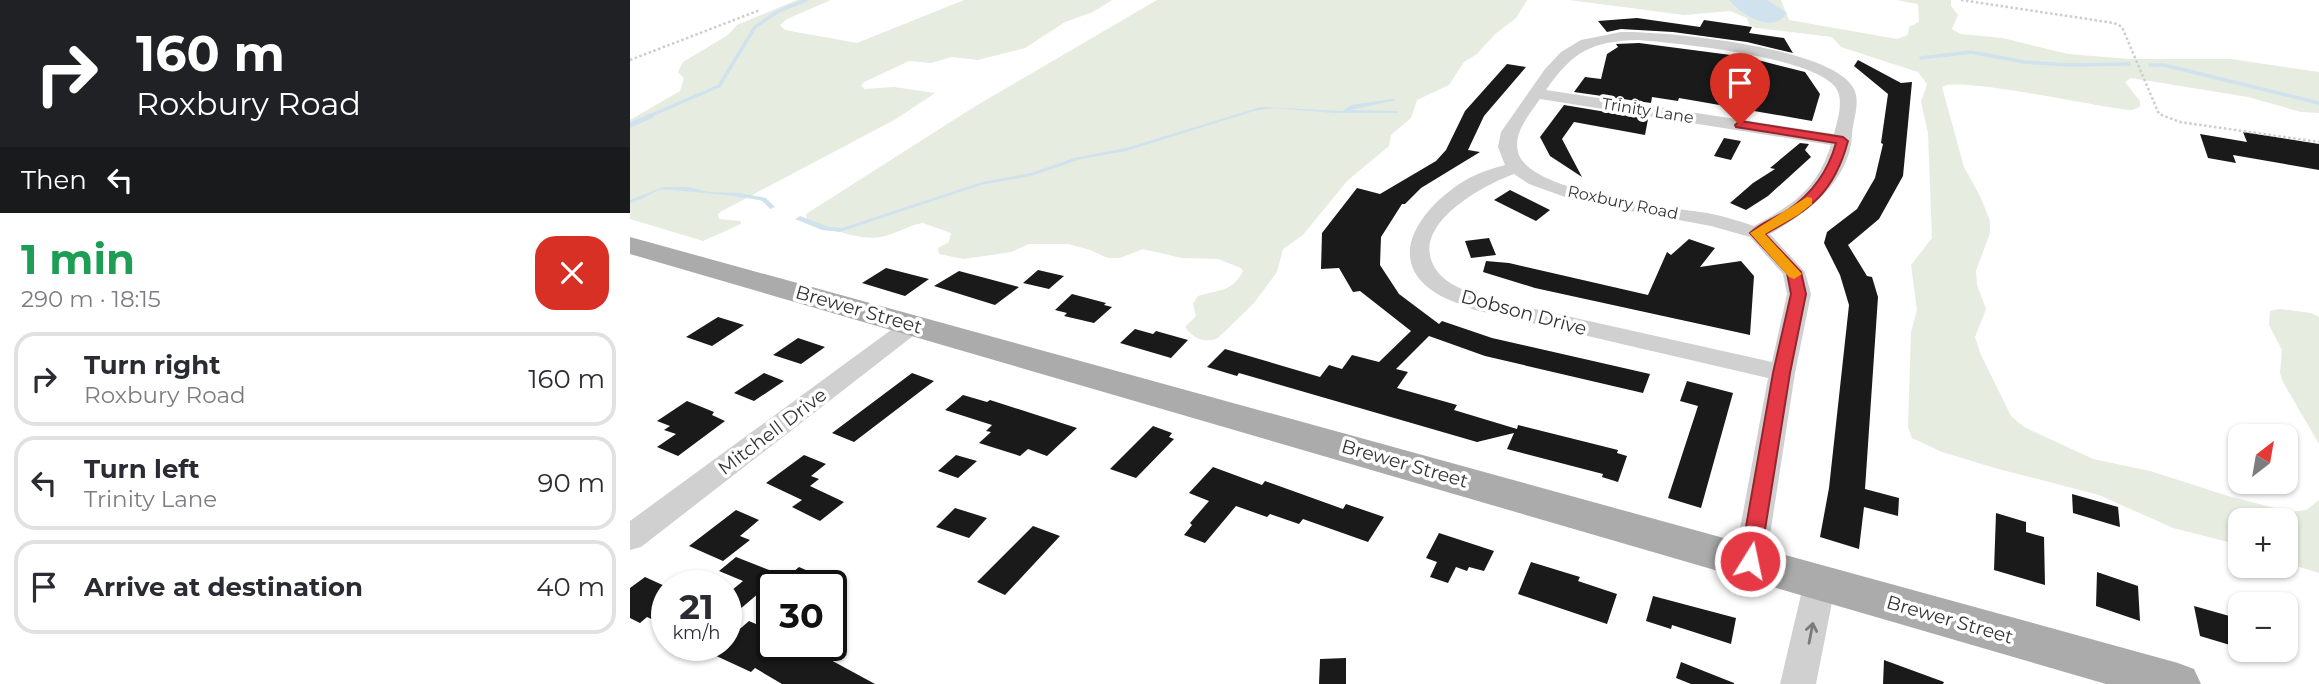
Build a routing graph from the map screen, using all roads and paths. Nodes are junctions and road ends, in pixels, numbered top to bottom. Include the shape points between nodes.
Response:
1 (1961, 0) edge
2 (760, 10) dead end
3 (630, 60) edge
4 (1536, 93) junction
5 (1843, 141) junction
6 (2319, 142) edge
7 (1516, 167) junction
8 (1757, 233) junction
9 (630, 244) edge
10 (914, 324) junction
11 (1782, 373) junction
12 (630, 538) edge
13 (1750, 561) junction
14 (1820, 582) junction
15 (1798, 684) edge
16 (2178, 684) edge

1 - 6 path via 2115,23 2122,27 2163,117
2 - 3 path
4 - 5 street, Trinity Lane
4 - 5 street via 1572,50 1606,38 1656,38 1775,55 1819,69 1844,86 1849,101
4 - 7 street via 1507,135
5 - 8 street via 1823,187 1794,213
7 - 8 street, Roxbury Road via 1567,192
7 - 11 street, Dobson Drive via 1472,185 1443,206 1426,228 1420,251 1425,272 1448,292 1483,305
8 - 11 street via 1794,272 1799,294
9 - 10 main road, Brewer Street
10 - 12 street, Mitchell Drive
10 - 13 main road, Brewer Street
11 - 13 street
13 - 14 main road, Brewer Street
15 -> 14 street
14 - 16 main road, Brewer Street

